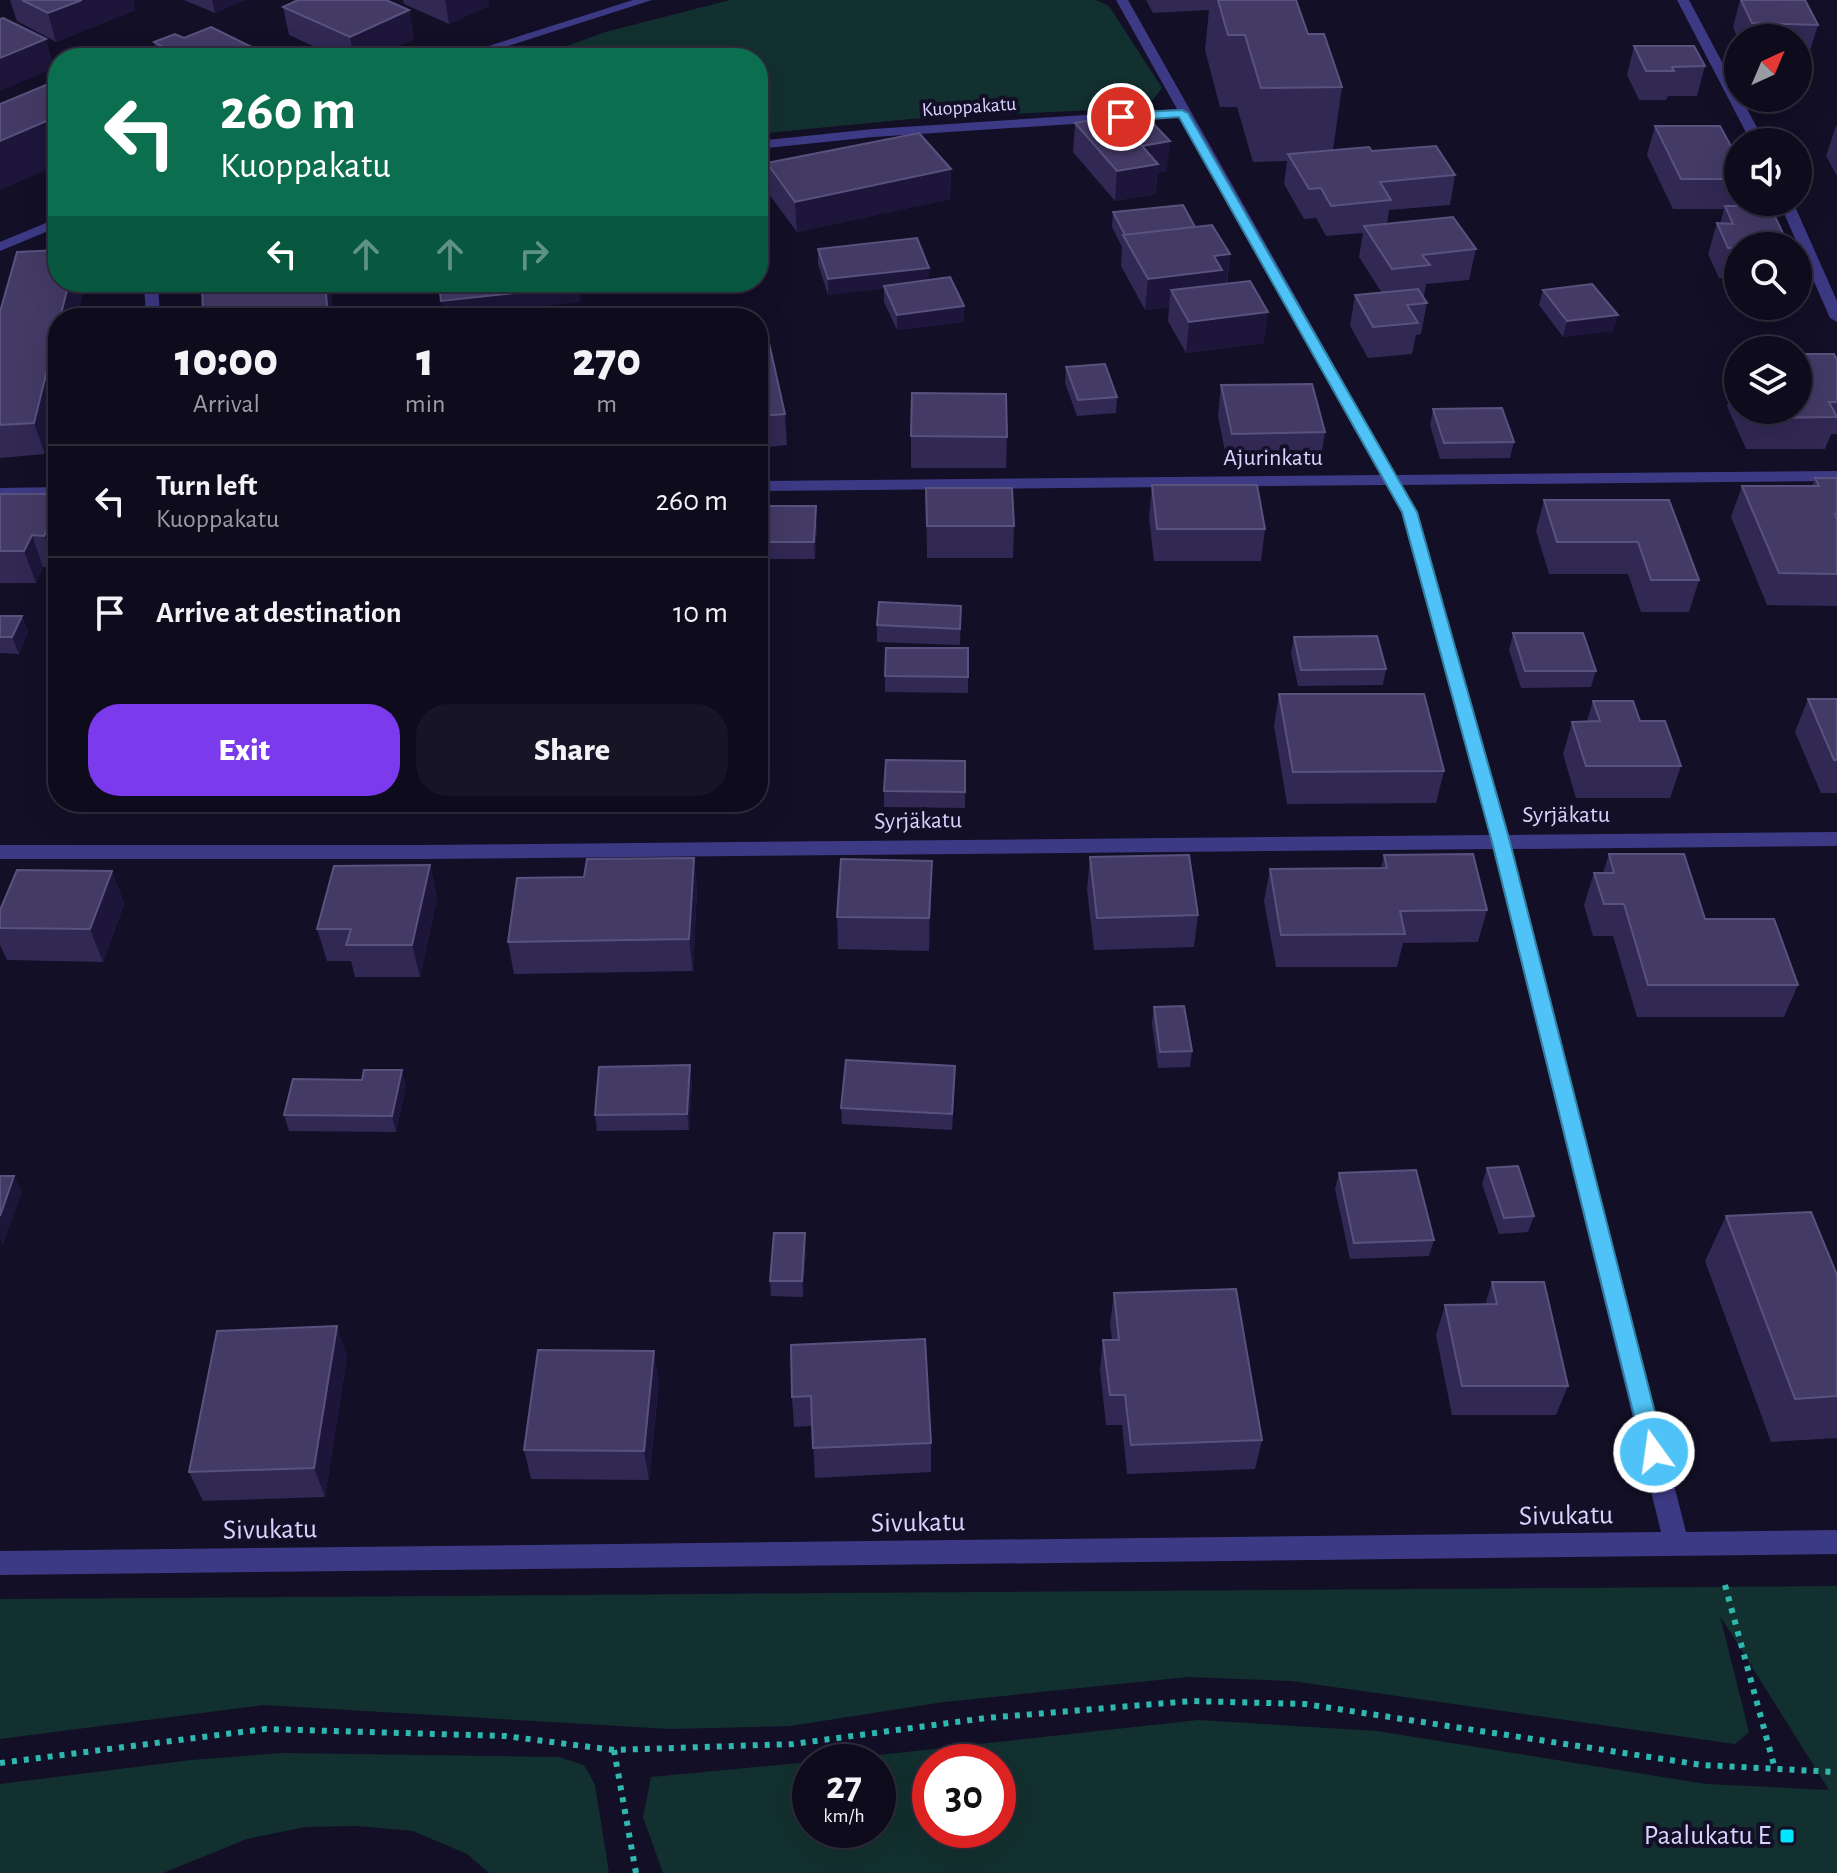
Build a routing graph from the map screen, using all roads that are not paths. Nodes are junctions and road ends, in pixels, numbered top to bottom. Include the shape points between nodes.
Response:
1 (646, 0) edge
2 (1122, 0) edge
3 (1683, 0) edge
4 (487, 48) edge
5 (1182, 113) junction
6 (1751, 128) edge
7 (768, 144) edge
8 (1792, 216) edge
9 (48, 226) edge
10 (0, 247) edge
11 (1837, 318) edge
12 (1837, 476) edge
13 (1392, 481) junction
14 (768, 486) edge
15 (48, 492) edge
16 (0, 493) edge
17 (1837, 839) edge
18 (1501, 842) junction
19 (0, 852) edge
20 (1837, 1542) edge
21 (1677, 1545) junction
22 (0, 1563) edge

1 - 4 street
2 - 5 street
3 - 6 street
5 - 7 street, Kuoppakatu
5 - 13 street
8 - 11 street
9 - 10 street
12 - 13 street, Ajurinkatu
13 - 14 street, Ajurinkatu
13 - 18 street via 1409,512
15 - 16 street
17 - 18 street, Syrjäkatu
18 - 19 street, Syrjäkatu
18 - 21 street
20 - 21 street, Sivukatu
21 - 22 street, Sivukatu

